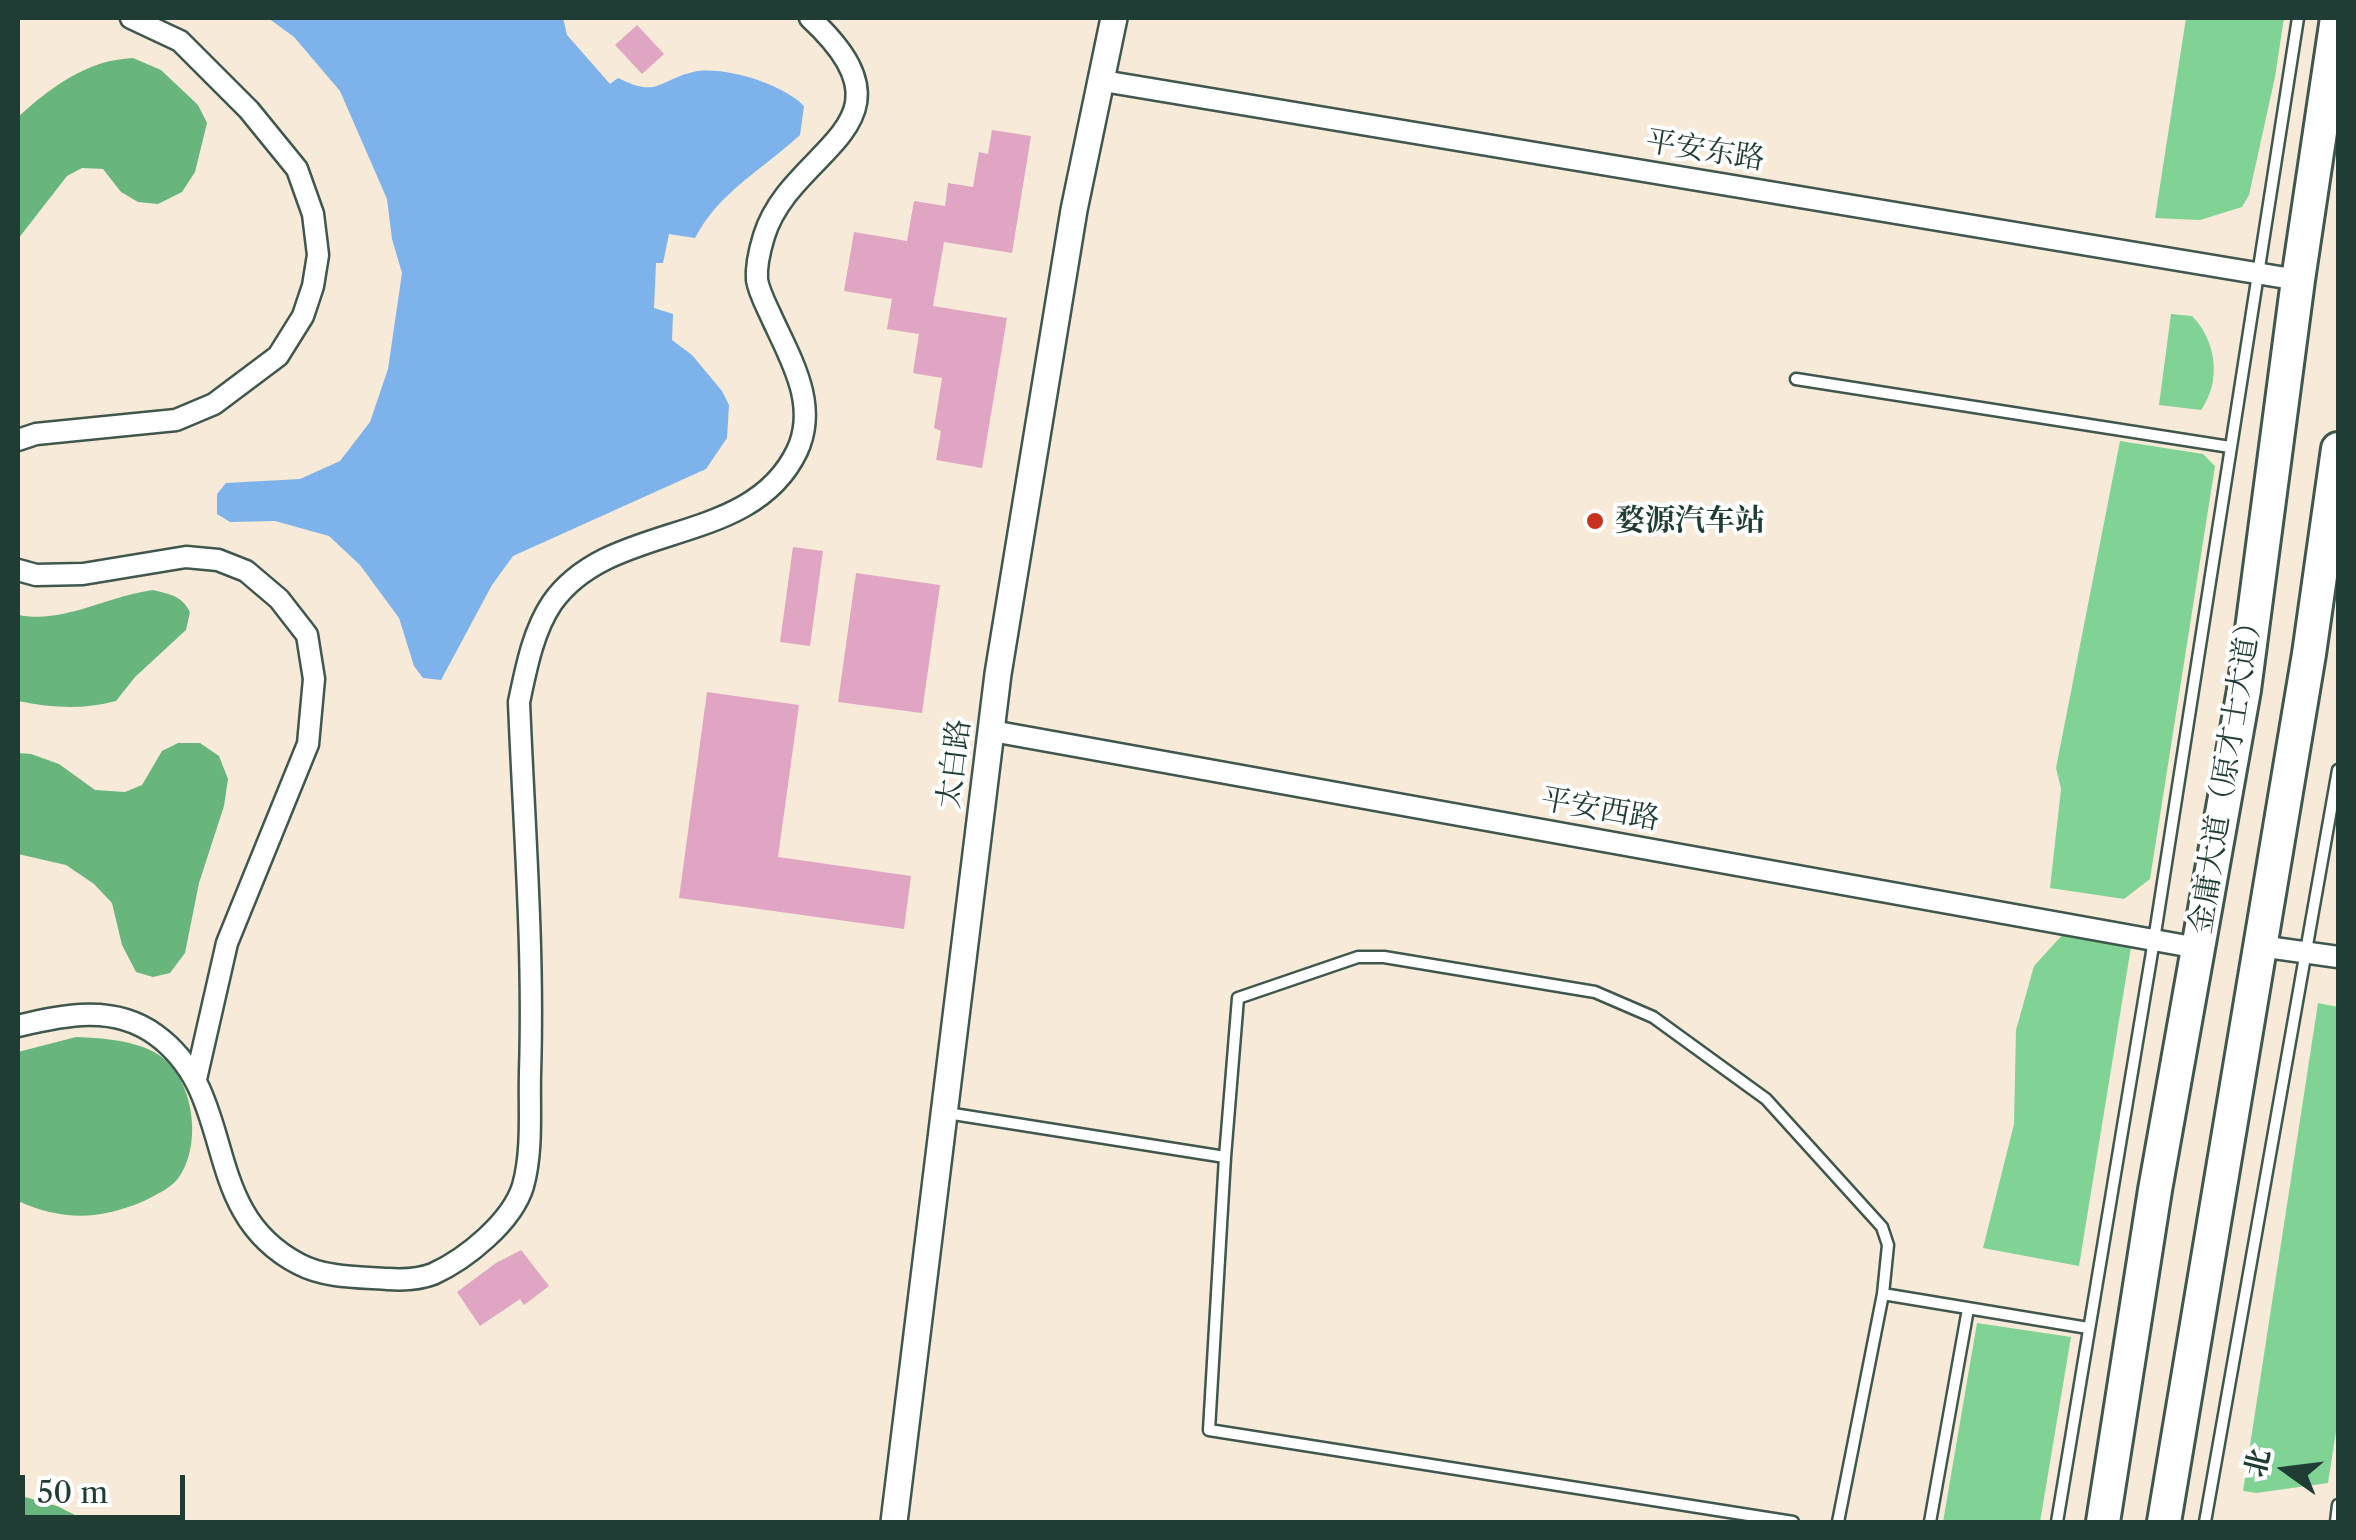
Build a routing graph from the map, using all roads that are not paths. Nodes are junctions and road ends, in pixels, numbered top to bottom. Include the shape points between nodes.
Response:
1 (131, 18) edge
2 (810, 18) edge
3 (1114, 18) edge
4 (2298, 18) edge
5 (2336, 18) edge
6 (1103, 81) junction
7 (2258, 273) junction
8 (2298, 280) junction
9 (1796, 379) dead end
10 (18, 440) edge
11 (2230, 447) junction
12 (2337, 470) edge
13 (18, 570) edge
14 (992, 731) junction
15 (2338, 770) edge
16 (2154, 940) junction
17 (2260, 946) junction
18 (2198, 948) junction
19 (2306, 952) junction
20 (2338, 957) edge
21 (18, 1026) edge
22 (196, 1079) junction
23 (946, 1112) junction
24 (1225, 1158) junction
25 (1883, 1294) junction
26 (1968, 1308) junction
27 (2088, 1328) junction
28 (2338, 1505) edge
29 (894, 1522) edge
30 (1793, 1522) edge
31 (1838, 1522) edge
32 (1930, 1522) edge
33 (2057, 1522) edge
34 (2102, 1522) edge
35 (2164, 1522) edge
36 (2206, 1522) edge
37 (2336, 1522) edge

1 - 10 street via 180,41 298,170 313,214 314,286 278,356 214,404 176,420
2 - 22 street via 849,60 855,111 764,233 757,281 802,383 797,452 757,500 606,558 577,576 552,603 528,660 519,702 533,996 527,1160 511,1210 430,1275 401,1280 300,1265 243,1215
3 - 6 street, 太白路
4 - 7 lane
5 - 8 main road, 金庸大道（原才士大道）
6 - 7 street, 平安东路
6 - 14 street, 太白路 via 1074,210
7 - 8 street, 平安东路
7 - 11 lane
8 - 18 main road, 金庸大道（原才士大道） via 2244,690
9 - 11 lane
11 - 16 lane
12 - 17 main road, 金庸大道（原才士大道）
13 - 22 street via 82,574 186,557 218,560 246,571 307,635 314,679 308,744 227,943
14 - 16 street, 平安西路
14 - 23 street, 太白路
15 - 19 lane
16 - 18 street, 平安西路
16 - 27 lane
17 - 19 street
17 - 35 main road, 金庸大道（原才士大道）
18 - 34 main road, 金庸大道（原才士大道）
19 - 20 street
19 - 36 lane
21 - 22 street via 61,1016 124,1018 171,1046
23 - 24 lane
23 - 29 street, 太白路
24 - 25 lane via 1238,998 1358,957 1595,992 1653,1016 1766,1099 1882,1227 1888,1244
24 - 30 lane via 1209,1430
25 - 26 lane
25 - 31 lane
26 - 27 lane
26 - 32 lane
27 - 33 lane
28 - 37 lane

